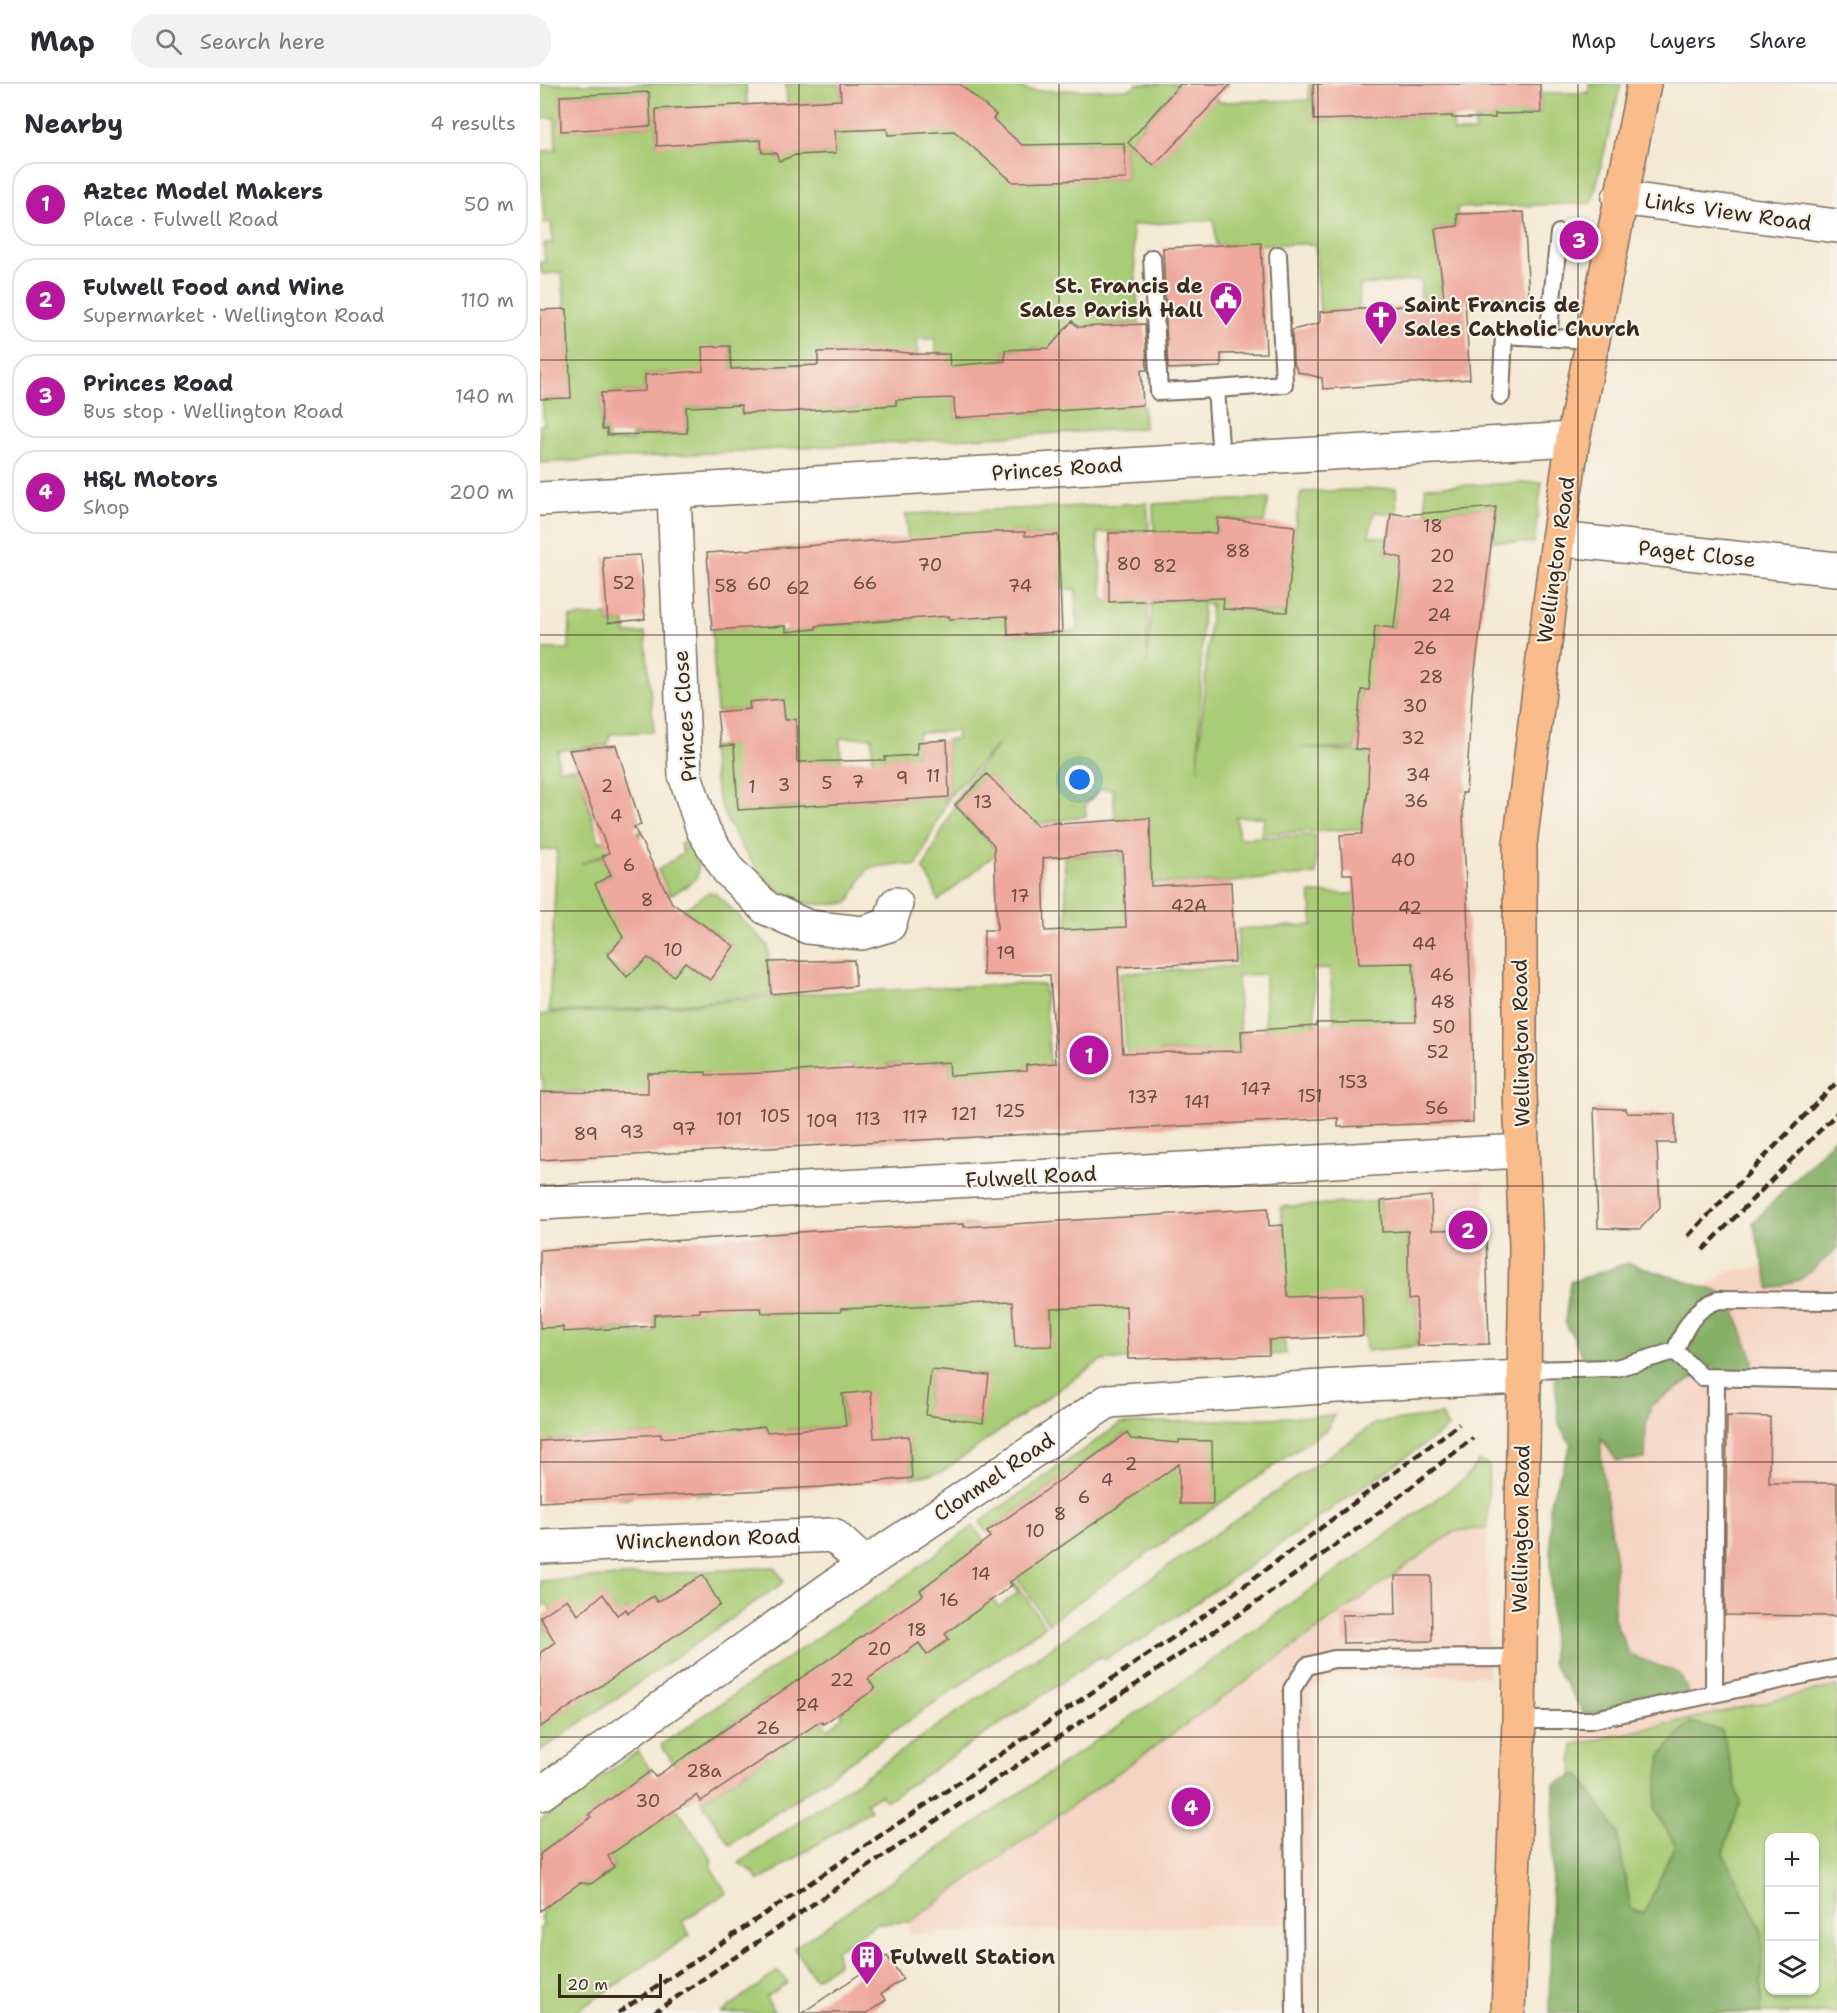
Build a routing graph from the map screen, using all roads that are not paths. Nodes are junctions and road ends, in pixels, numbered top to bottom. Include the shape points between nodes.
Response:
1 (1644, 84) edge
2 (1619, 198) junction
3 (1837, 226) edge
4 (1559, 233) dead end
5 (1278, 255) dead end
6 (1152, 258) dead end
7 (1548, 338) junction
8 (1591, 340) junction
9 (1216, 388) junction
10 (1501, 396) dead end
11 (1573, 439) junction
12 (1221, 459) junction
13 (674, 493) junction
14 (540, 499) edge
15 (1558, 539) junction
16 (1837, 569) edge
17 (896, 904) dead end
18 (1522, 1151) junction
19 (540, 1203) edge
20 (1837, 1300) edge
21 (1675, 1351) junction
22 (1524, 1373) junction
23 (1716, 1379) junction
24 (1837, 1380) edge
25 (540, 1547) edge
26 (865, 1563) junction
27 (1519, 1658) junction
28 (1837, 1668) edge
29 (1714, 1693) junction
30 (1519, 1720) junction
31 (540, 1794) edge
32 (1295, 2013) edge
33 (1508, 2013) edge

1 - 2 main road, Wellington Road
2 - 3 street, Links View Road
2 - 8 main road, Wellington Road
4 - 7 lane
5 - 9 lane via 1284,384
6 - 9 lane via 1159,392
7 - 8 lane
7 - 10 lane via 1504,335
8 - 11 main road, Wellington Road
9 - 12 lane
11 - 12 street, Princes Road
11 - 15 main road, Wellington Road
12 - 13 street, Princes Road
13 - 14 street, Princes Road
13 - 17 street, Princes Close via 685,775 703,830 728,870 766,908 808,927 862,933 888,925
15 - 16 street, Paget Close
15 - 18 main road, Wellington Road via 1520,844
18 - 19 street, Fulwell Road
18 - 22 main road, Wellington Road via 1526,1247
20 - 21 lane via 1719,1300 1687,1324
21 - 22 lane via 1616,1368
21 - 23 lane via 1702,1377
22 - 26 street, Clonmel Road via 1108,1401
22 - 27 main road, Wellington Road
23 - 24 lane
23 - 29 lane
25 - 26 street, Winchendon Road via 833,1535
26 - 31 street, Clonmel Road
27 - 30 main road, Wellington Road
27 - 32 lane via 1334,1659 1307,1666 1292,1689
28 - 29 lane
29 - 30 lane via 1590,1720
30 - 33 main road, Wellington Road

